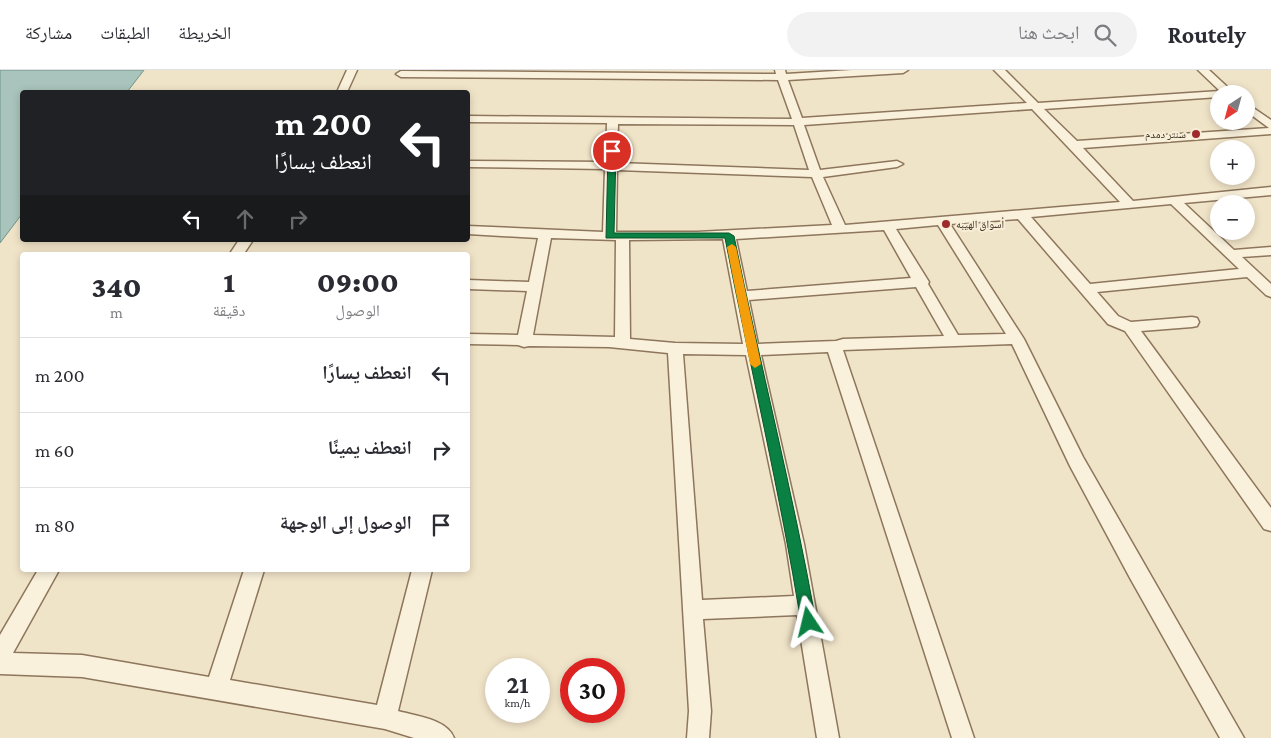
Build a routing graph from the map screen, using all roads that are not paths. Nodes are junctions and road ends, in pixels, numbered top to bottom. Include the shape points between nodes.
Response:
1 (352, 70) edge
2 (903, 70) edge
3 (999, 70) edge
4 (1202, 70) edge
5 (781, 73) edge
6 (401, 74) dead end
7 (1220, 85) edge
8 (343, 90) edge
9 (1210, 94) edge
10 (1036, 106) junction
11 (1255, 113) edge
12 (470, 119) edge
13 (613, 120) junction
14 (798, 122) junction
15 (1271, 125) edge
16 (1271, 131) edge
17 (1074, 146) junction
18 (470, 164) edge
19 (897, 164) dead end
20 (611, 166) junction
21 (816, 174) junction
22 (1271, 191) edge
23 (1174, 200) junction
24 (1129, 204) junction
25 (1021, 214) junction
26 (942, 222) junction
27 (888, 226) junction
28 (840, 228) junction
29 (470, 230) edge
30 (545, 234) junction
31 (616, 236) junction
32 (729, 236) junction
33 (1271, 251) edge
34 (1232, 254) junction
35 (1252, 272) junction
36 (922, 282) junction
37 (470, 284) edge
38 (535, 287) junction
39 (1086, 289) junction
40 (1271, 292) edge
41 (742, 296) junction
42 (1192, 322) dead end
43 (1130, 327) junction
44 (470, 339) edge
45 (1017, 339) junction
46 (954, 341) junction
47 (524, 342) junction
48 (622, 343) junction
49 (836, 346) junction
50 (675, 348) junction
51 (752, 350) junction
52 (1271, 523) edge
53 (48, 572) edge
54 (253, 572) edge
55 (422, 572) edge
56 (806, 605) junction
57 (692, 610) junction
58 (0, 655) edge
59 (0, 663) edge
60 (216, 689) junction
61 (385, 718) junction
62 (443, 738) edge
63 (698, 738) edge
64 (828, 738) edge
65 (963, 738) edge
66 (1233, 738) edge

1 - 8 street
2 - 5 street
3 - 10 street
4 - 7 street
5 - 6 street
5 - 14 street
9 - 10 street
10 - 14 street
10 - 17 street
11 - 15 street
12 - 13 street
13 - 14 street
13 - 20 street
14 - 21 street
16 - 17 street
17 - 24 street
18 - 20 street
19 - 21 street
20 - 21 street
20 - 31 street
21 - 28 street
22 - 23 street
23 - 24 street
23 - 34 street
24 - 25 street
25 - 26 street
25 - 39 street
26 - 27 street
26 - 45 street
27 - 28 street
27 - 36 street
28 - 32 street
29 - 30 street
30 - 31 street
30 - 38 street
31 - 32 street
31 - 48 street
32 - 41 street
33 - 34 street
34 - 35 street
35 - 39 street
35 - 40 street
36 - 41 street
36 - 46 street
37 - 38 street
38 - 47 street
39 - 43 street via 1113,320
41 - 51 street
42 - 43 street
43 - 52 street
44 - 47 street
45 - 46 street
45 - 66 street via 1076,461
46 - 49 street
47 - 48 street
48 - 50 street
49 - 51 street
49 - 65 street
50 - 51 street
50 - 57 street
51 - 56 street
53 - 58 street
54 - 60 street
55 - 61 street
56 - 57 street
56 - 64 street
57 - 63 street via 700,711
59 - 60 street via 82,666
60 - 61 street
61 - 62 street

